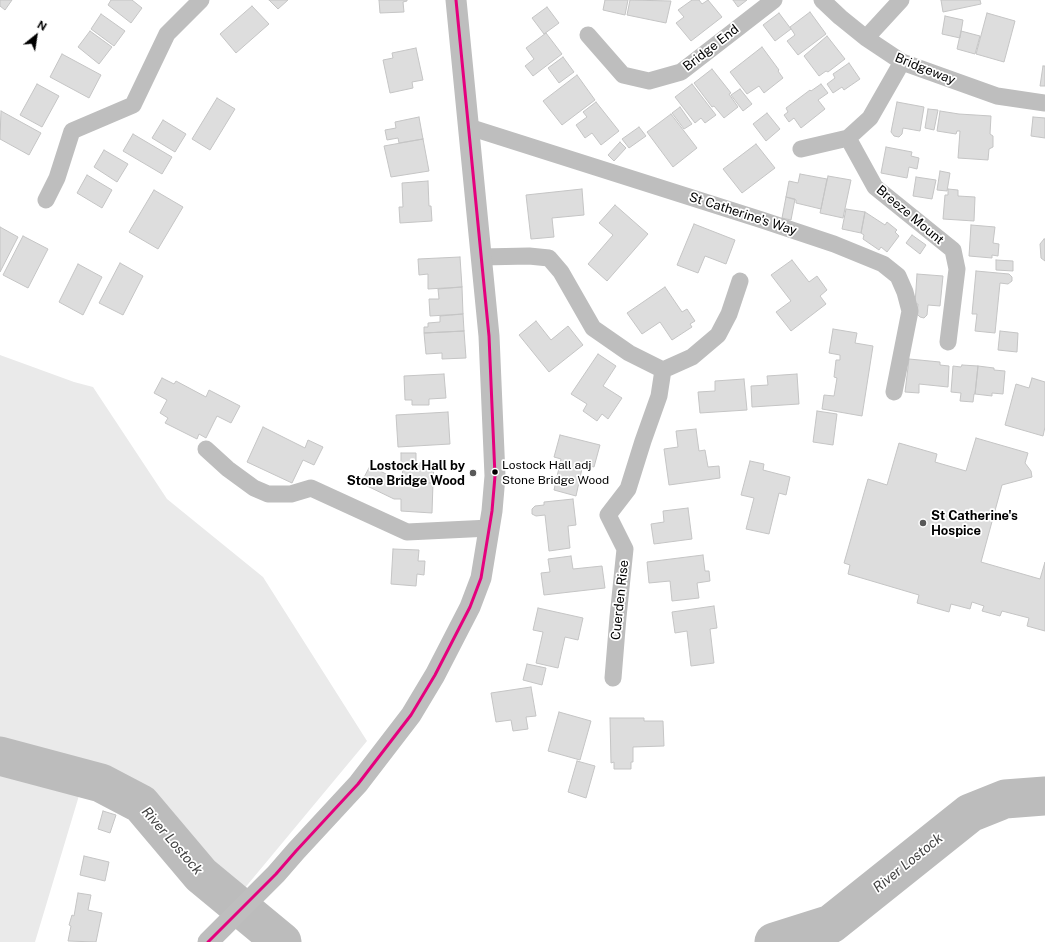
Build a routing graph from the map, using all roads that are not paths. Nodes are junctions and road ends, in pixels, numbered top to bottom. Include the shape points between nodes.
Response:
1 (201, 0) edge
2 (456, 0) edge
3 (774, 0) edge
4 (822, 0) edge
5 (901, 0) edge
6 (588, 35) dead end
7 (866, 38) junction
8 (902, 62) junction
9 (1045, 103) edge
10 (469, 128) junction
11 (848, 138) junction
12 (801, 148) dead end
13 (46, 200) dead end
14 (482, 257) junction
15 (740, 280) dead end
16 (948, 342) dead end
17 (663, 370) junction
18 (894, 392) dead end
19 (206, 450) dead end
20 (490, 528) junction
21 (613, 678) dead end
22 (208, 942) edge

1 - 13 street via 167,34 133,105 72,131 57,178
2 - 10 street
3 - 6 street, Bridge End via 681,72 649,81 623,75
4 - 7 street, Bridgeway
5 - 7 street
7 - 8 street, Bridgeway
8 - 9 street, Bridgeway via 997,96
8 - 11 street via 870,118
10 - 14 street
10 - 18 street, St Catherine's Way via 762,220 834,244 883,264 898,276 910,311
11 - 12 street
11 - 16 street, Breeze Mount via 875,187 953,250 957,269
14 - 17 street via 549,258 561,272 593,328 629,353
14 - 20 street via 489,336 495,476
15 - 17 street via 730,314 718,335 692,357
17 - 21 street, Cuerden Rise via 659,396 628,489 608,515 625,549
19 - 20 street via 228,470 254,488 268,494 291,494 311,488 408,532
20 - 22 street via 481,578 470,607 411,715 358,784 263,888

